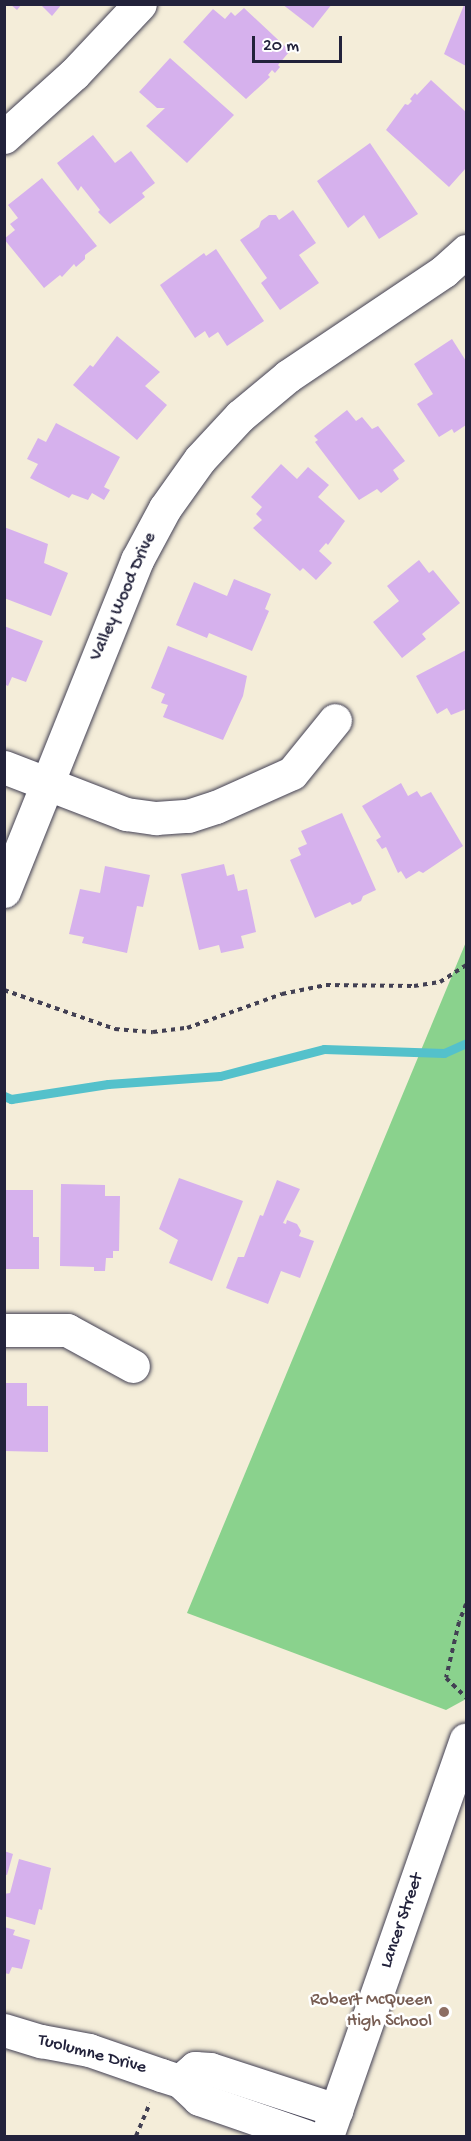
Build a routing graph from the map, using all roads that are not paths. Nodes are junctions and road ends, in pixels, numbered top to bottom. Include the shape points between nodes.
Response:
1 (140, 4) edge
2 (4, 137) edge
3 (466, 251) edge
4 (335, 720) dead end
5 (4, 767) edge
6 (47, 784) junction
7 (4, 891) edge
8 (4, 1330) edge
9 (133, 1366) dead end
10 (466, 1740) edge
11 (4, 2030) edge
12 (180, 2081) junction
13 (332, 2123) edge
14 (306, 2136) edge

1 - 2 street via 74,74
3 - 6 street, Valley Wood Drive via 444,271 288,376 240,416 200,459 165,508 137,560
4 - 6 street via 292,773 188,816 156,818 126,814
5 - 6 street
6 - 7 street, Valley Wood Drive
8 - 9 street via 67,1330
10 - 13 street, Lancer Street
11 - 12 street, Tuolumne Drive via 89,2050
12 - 13 street via 195,2068 210,2069
12 - 14 street, Tuolumne Drive via 199,2099

